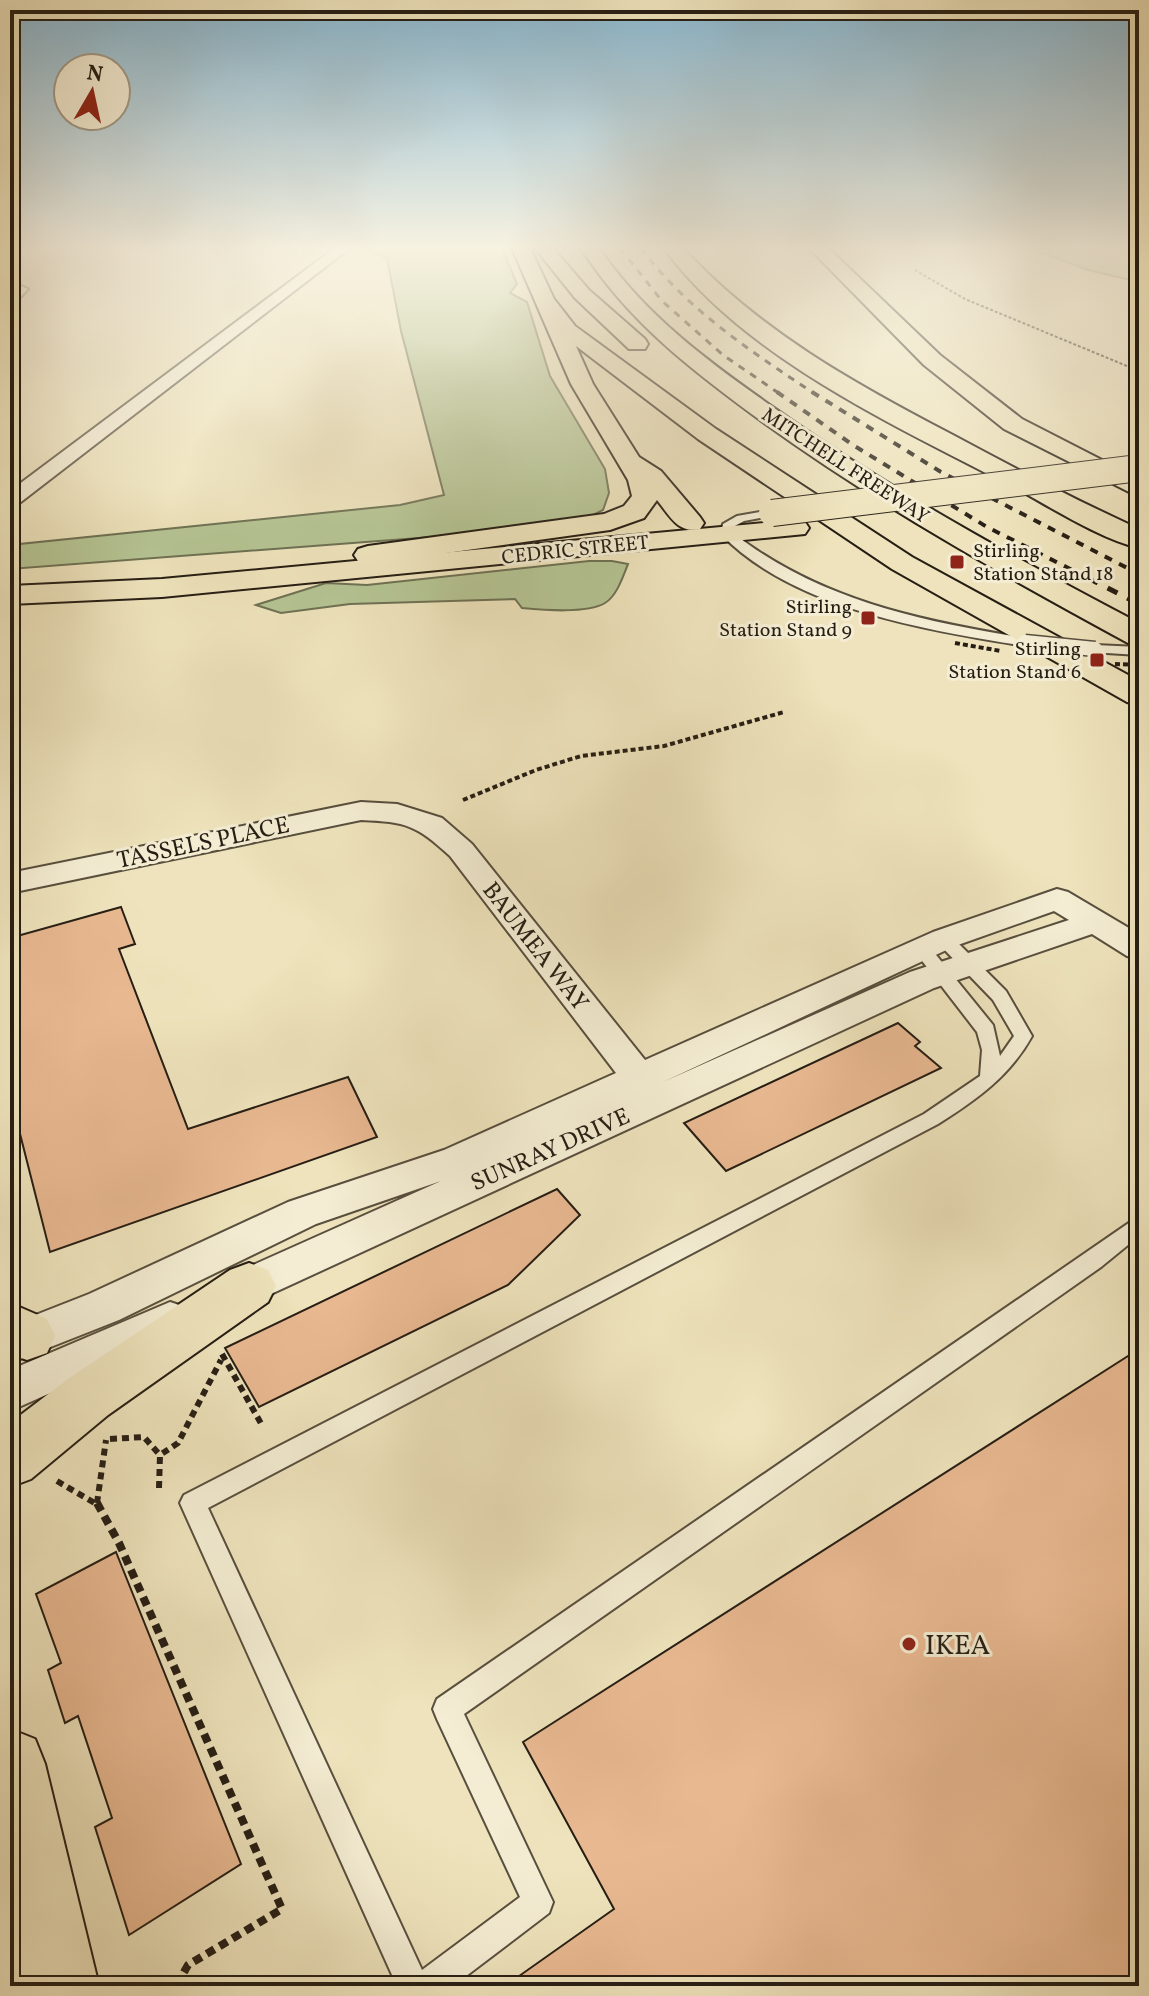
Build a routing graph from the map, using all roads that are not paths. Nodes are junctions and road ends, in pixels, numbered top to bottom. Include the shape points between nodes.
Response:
1 (220, 341) edge
2 (563, 341) edge
3 (583, 341) edge
4 (633, 341) edge
5 (672, 341) edge
6 (779, 341) edge
7 (790, 341) edge
8 (913, 341) edge
9 (807, 361) junction
10 (811, 447) junction
11 (626, 457) junction
12 (1139, 468) edge
13 (1139, 486) edge
14 (10, 501) edge
15 (781, 524) junction
16 (713, 534) junction
17 (1139, 540) edge
18 (368, 555) junction
19 (10, 576) edge
20 (162, 588) junction
21 (10, 595) edge
22 (10, 607) edge
23 (1139, 636) edge
24 (1139, 651) edge
25 (1139, 695) edge
26 (397, 813) joint
27 (10, 883) edge
28 (1096, 922) junction
29 (1139, 948) edge
30 (944, 956) junction
31 (989, 1078) junction
32 (648, 1089) junction
33 (1139, 1224) edge
34 (249, 1286) junction
35 (16, 1336) edge
36 (10, 1391) edge
37 (27, 1466) edge
38 (10, 1764) edge
39 (60, 1986) edge
40 (413, 1986) edge
41 (427, 1986) edge

1 - 14 street
2 - 11 main road
3 - 25 main road via 707,434 902,563
4 - 10 main road via 692,381
5 - 10 main road, MITCHELL FREEWAY
6 - 9 main road
7 - 9 main road
8 - 13 main road via 1013,424
9 - 17 main road via 984,462
10 - 23 main road, MITCHELL FREEWAY via 1021,573
11 - 16 main road
11 - 18 main road via 646,497 634,512 610,522
12 - 15 main road, CEDRIC STREET, bridge
13 - 15 main road, CEDRIC STREET
15 - 16 main road, CEDRIC STREET
15 - 16 main road, CEDRIC STREET
16 - 18 main road, CEDRIC STREET
16 - 20 main road, CEDRIC STREET
16 - 24 lane, bridge via 788,575 878,611 1046,645
18 - 19 main road, CEDRIC STREET
20 - 21 main road, CEDRIC STREET
20 - 22 main road via 100,602
26 - 27 street, TASSELS PLACE via 329,816
26 - 32 street, BAUMEA WAY via 432,824 461,850
28 - 29 street
28 - 30 street, SUNRAY DRIVE
28 - 30 street, SUNRAY DRIVE via 1057,899
30 - 31 lane via 986,1030
30 - 31 lane via 1010,1010 1023,1036
30 - 32 street, SUNRAY DRIVE via 851,1011
31 - 40 lane via 931,1119 193,1503
32 - 34 street, SUNRAY DRIVE
32 - 35 street, SUNRAY DRIVE via 302,1213 104,1307
33 - 41 lane via 447,1709 538,1902
34 - 36 street, SUNRAY DRIVE
34 - 37 main road via 88,1397
38 - 39 main road

